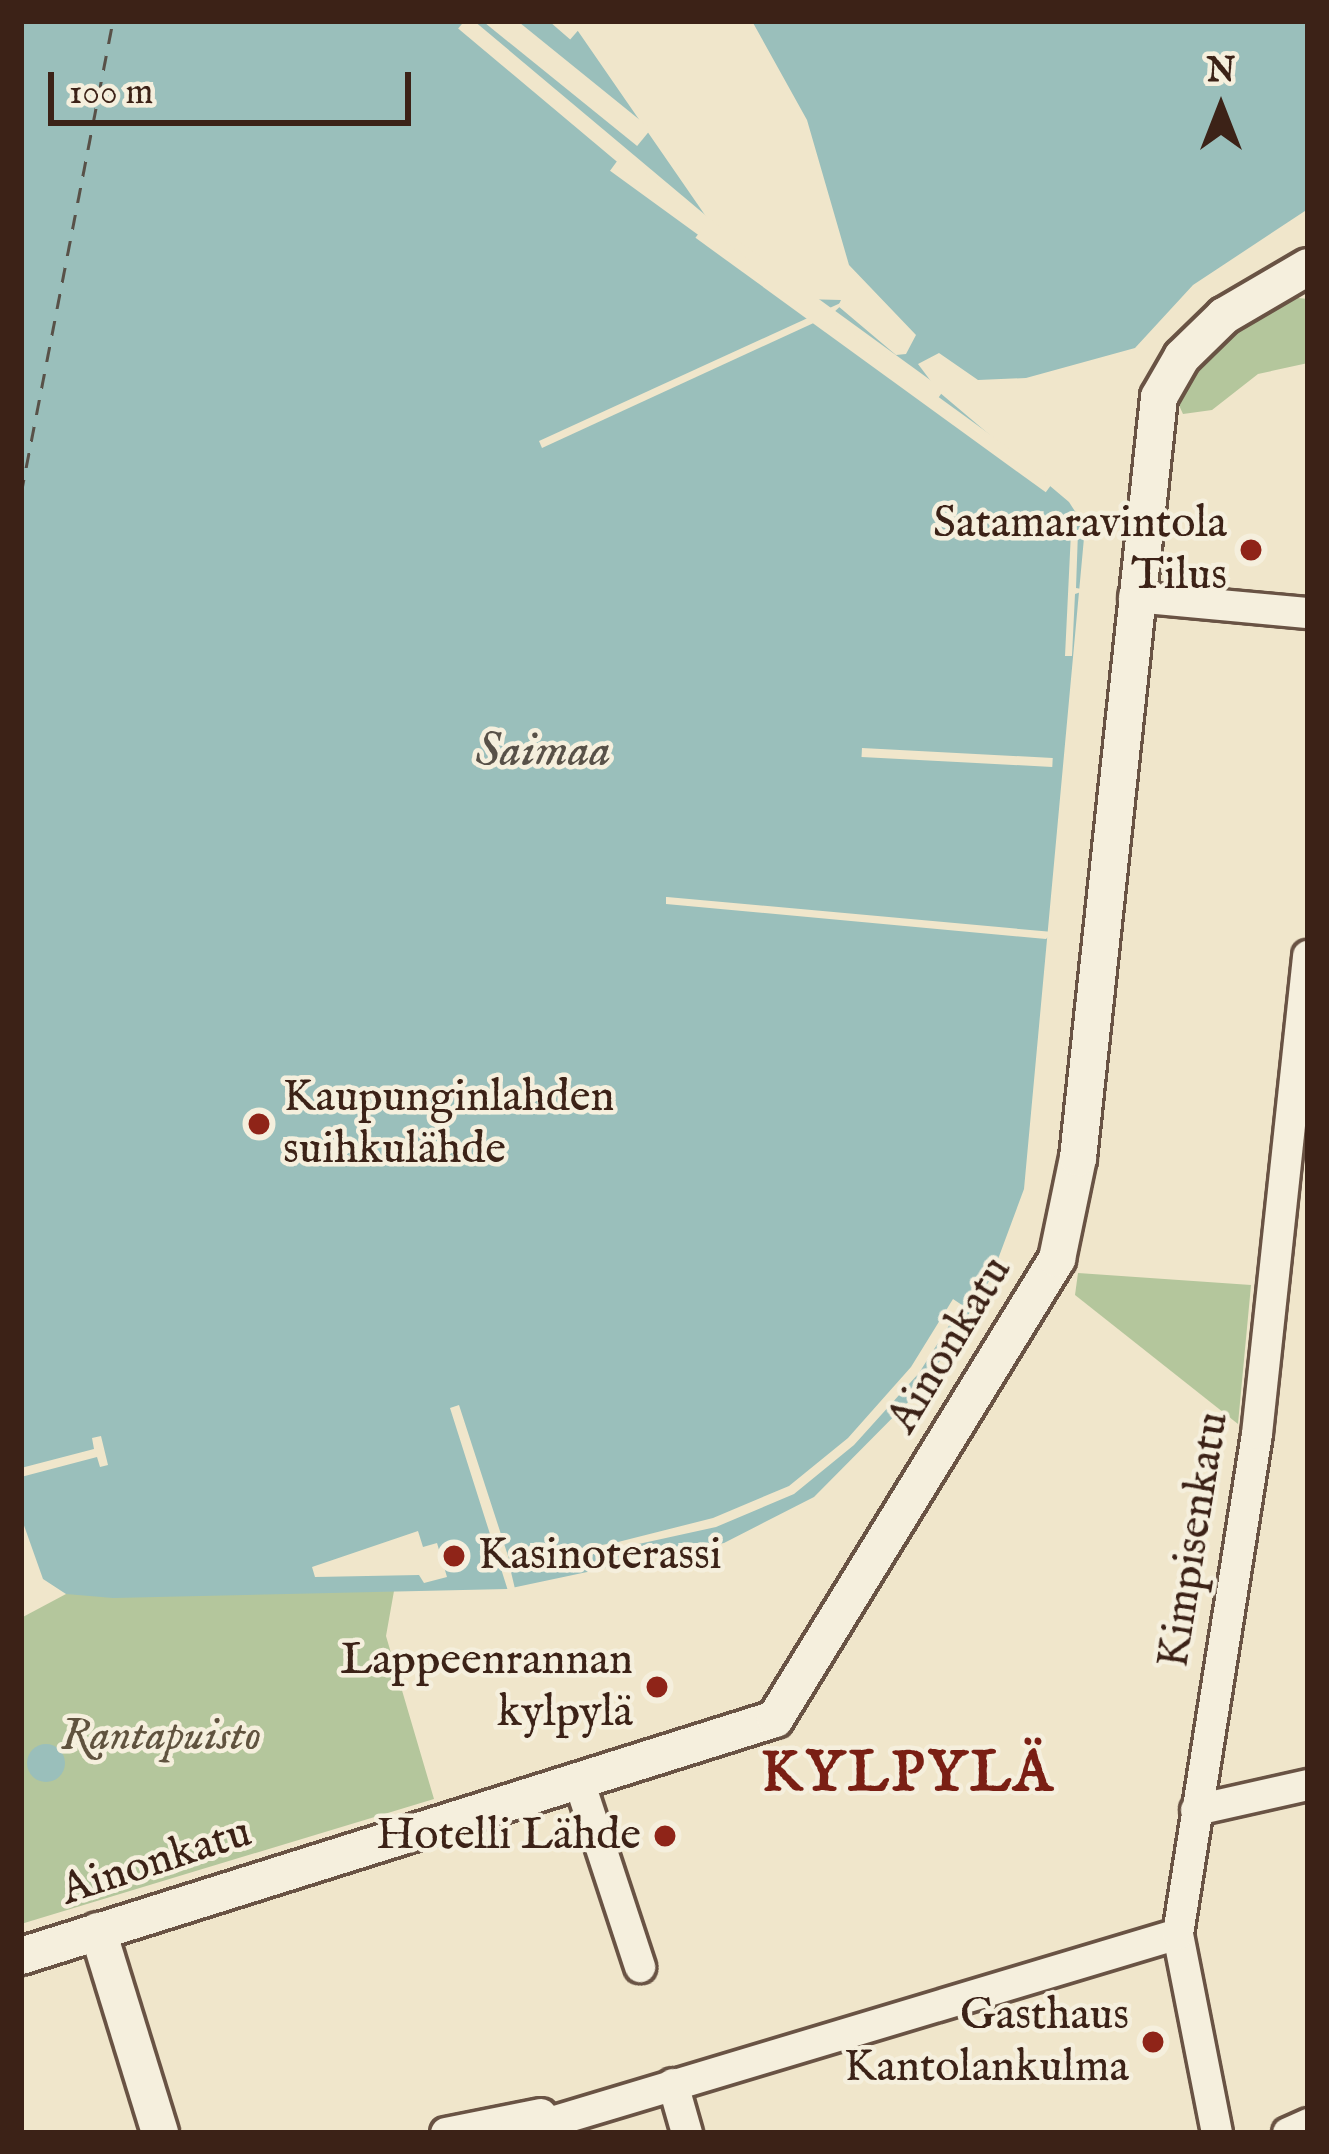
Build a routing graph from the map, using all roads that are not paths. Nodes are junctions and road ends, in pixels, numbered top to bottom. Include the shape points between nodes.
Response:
1 (1308, 267) edge
2 (1134, 597) junction
3 (1308, 613) edge
4 (1308, 956) edge
5 (579, 1781) junction
6 (1308, 1785) edge
7 (1196, 1810) junction
8 (98, 1931) junction
9 (1178, 1934) junction
10 (21, 1955) edge
11 (640, 1967) dead end
12 (673, 2084) junction
13 (583, 2111) junction
14 (1308, 2124) edge
15 (160, 2133) edge
16 (446, 2133) edge
17 (515, 2133) edge
18 (687, 2133) edge
19 (1217, 2133) edge
20 (1288, 2133) edge

1 - 2 street, Ainonkatu via 1224,316 1170,374 1152,429
2 - 3 street
2 - 5 street, Ainonkatu via 1078,1158 1044,1288 775,1719
4 - 7 street, Kimpisenkatu via 1257,1438
5 - 8 street, Ainonkatu
5 - 11 street
6 - 7 street
7 - 9 street, Kimpisenkatu
8 - 10 street, Ainonkatu
8 - 15 street
9 - 12 street
9 - 19 street, Kimpisenkatu
12 - 13 street
12 - 18 street
13 - 16 street via 502,2116
13 - 17 street
14 - 20 street

